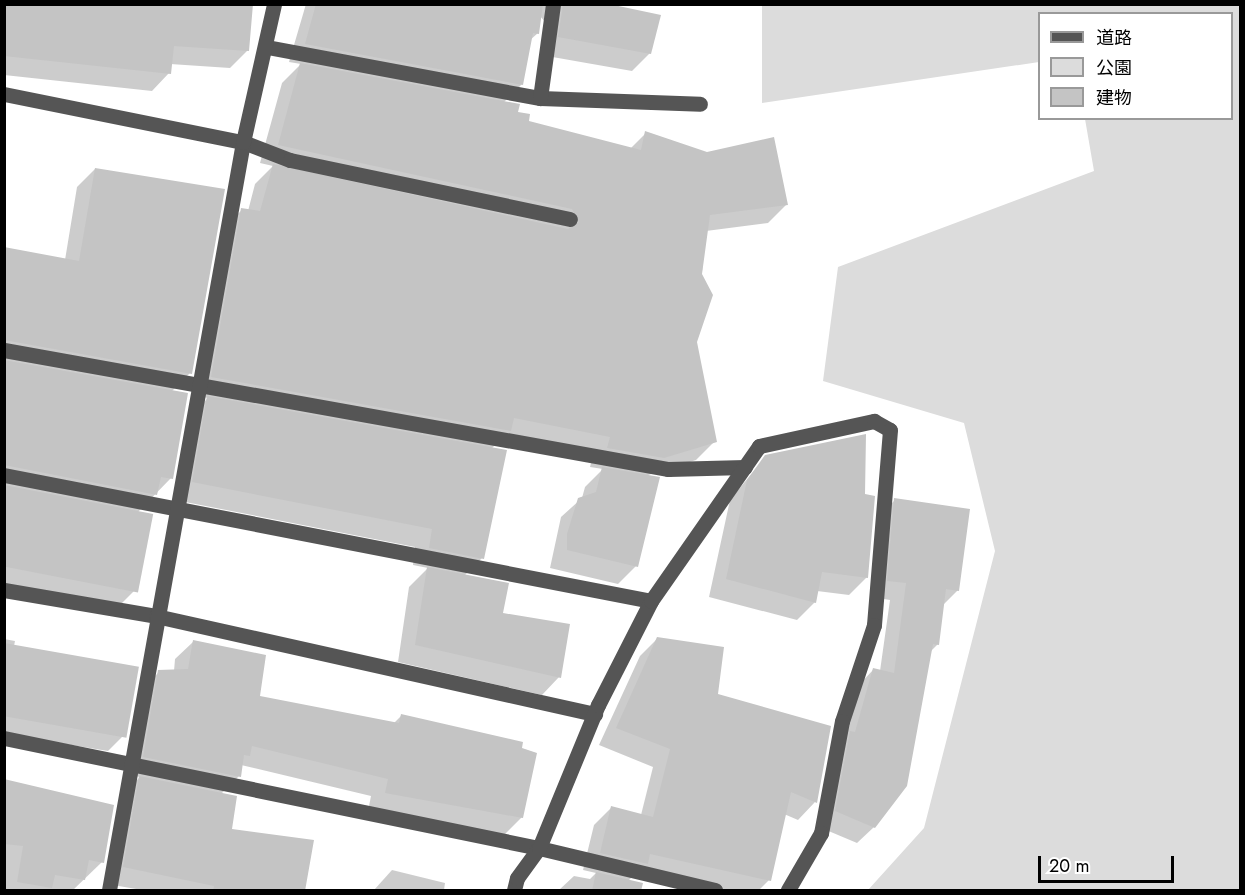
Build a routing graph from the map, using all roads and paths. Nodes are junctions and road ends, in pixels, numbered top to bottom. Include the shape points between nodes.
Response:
1 (274, 4) edge
2 (553, 4) edge
3 (267, 47) junction
4 (4, 94) edge
5 (540, 98) junction
6 (700, 104) dead end
7 (243, 142) junction
8 (570, 219) dead end
9 (4, 350) edge
10 (198, 384) junction
11 (745, 467) junction
12 (4, 476) edge
13 (176, 506) junction
14 (4, 590) edge
15 (651, 600) junction
16 (156, 616) junction
17 (594, 714) junction
18 (4, 738) edge
19 (131, 762) junction
20 (539, 848) junction
21 (109, 891) edge
22 (514, 891) edge
23 (715, 891) edge
24 (788, 891) edge

1 - 3 street
2 - 5 street
3 - 5 street
3 - 7 street
4 - 7 street
5 - 6 street
7 - 8 street via 290,160
7 - 10 street
9 - 10 street
10 - 11 street via 668,469
10 - 13 street
11 - 15 street
11 - 24 street via 759,446 874,422 890,430 874,625 842,721 821,833
12 - 13 street
13 - 15 street
13 - 16 street
14 - 16 street
15 - 17 street
16 - 17 street
16 - 19 street
17 - 20 street
18 - 19 street
19 - 20 street
19 - 21 street
20 - 22 street via 517,878
20 - 23 street

